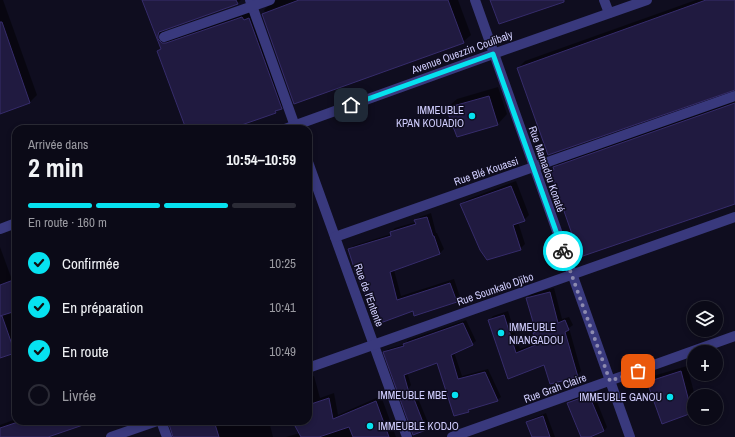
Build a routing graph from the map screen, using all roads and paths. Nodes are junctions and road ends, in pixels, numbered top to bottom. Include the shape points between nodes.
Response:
1 (270, 0) edge
2 (474, 0) edge
3 (604, 0) edge
4 (647, 0) edge
5 (251, 3) edge
6 (609, 13) junction
7 (164, 37) dead end
8 (493, 54) junction
9 (735, 96) edge
10 (291, 125) edge
11 (300, 125) edge
12 (534, 167) junction
13 (312, 173) edge
14 (735, 217) edge
15 (12, 224) edge
16 (0, 229) edge
17 (335, 237) junction
18 (572, 275) junction
19 (735, 336) edge
20 (374, 344) junction
21 (312, 367) edge
22 (610, 381) junction
23 (146, 425) edge
24 (162, 425) edge
25 (111, 437) edge
26 (167, 437) edge
27 (407, 437) edge
28 (452, 437) edge
29 (630, 437) edge

1 - 5 street
2 - 8 street, Rue Mamadou Konaté
3 - 6 street
4 - 6 street, Avenue Ouezzin Coulibaly
5 - 7 street
5 - 10 street
6 - 8 street, Avenue Ouezzin Coulibaly
8 - 11 street, Avenue Ouezzin Coulibaly
8 - 12 street, Rue Mamadou Konaté
9 - 12 street, Rue Blé Kouassi
12 - 17 street, Rue Blé Kouassi
12 - 18 street, Rue Mamadou Konaté
13 - 17 street, Rue de l'Entente
14 - 18 street, Rue Sounkalo Djibo
15 - 16 street
17 - 20 street, Rue de l'Entente
18 - 20 street, Rue Sounkalo Djibo
18 - 22 street, Rue Mamadou Konaté
19 - 22 street, Rue Grah Claire
20 - 21 street, Rue Sounkalo Djibo
20 - 27 street, Rue de l'Entente
22 - 28 street, Rue Grah Claire
22 - 29 street, Rue Mamadou Konaté
23 - 25 street
24 - 26 street

